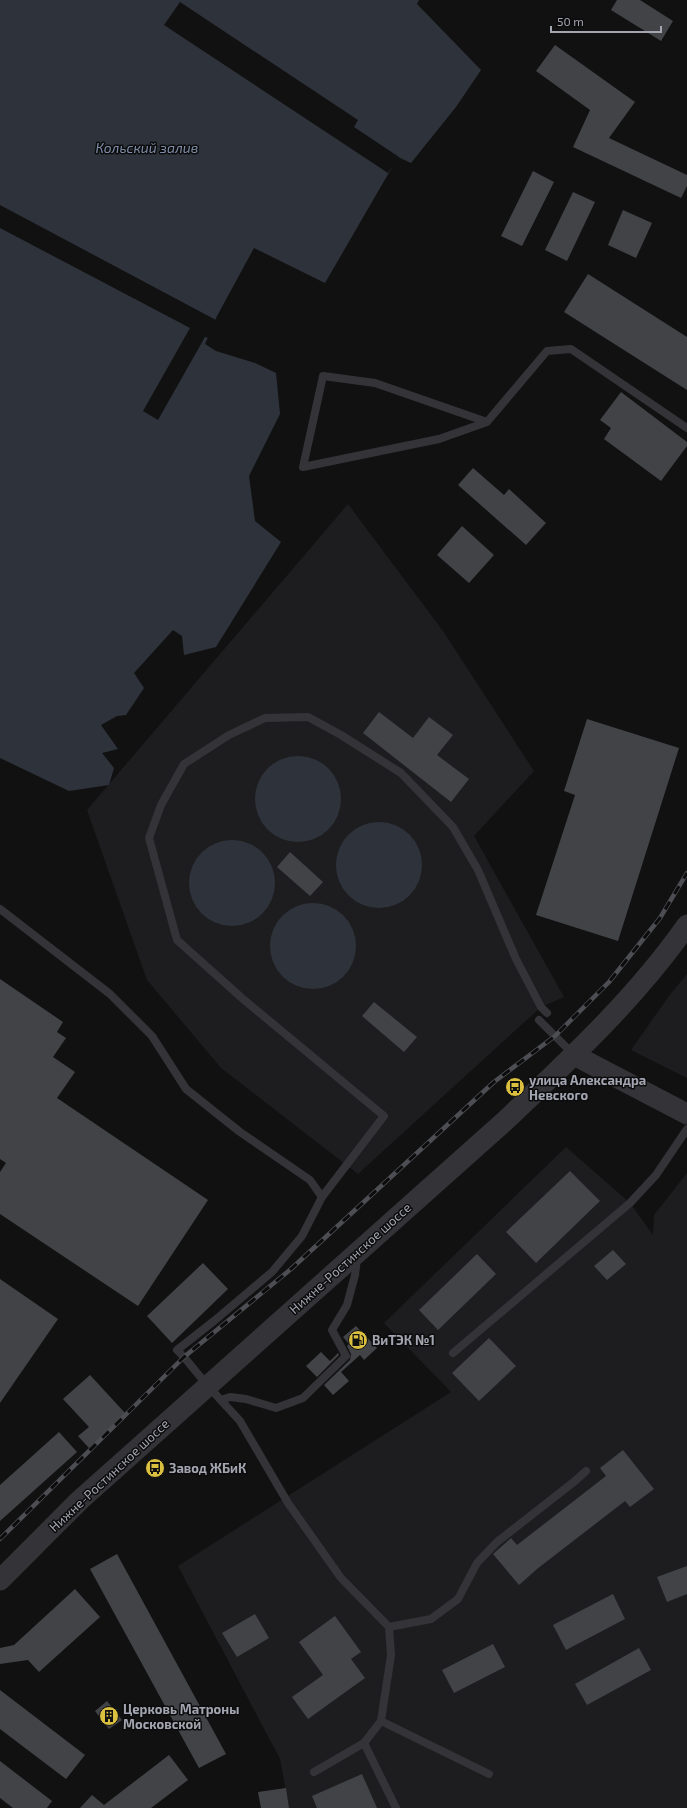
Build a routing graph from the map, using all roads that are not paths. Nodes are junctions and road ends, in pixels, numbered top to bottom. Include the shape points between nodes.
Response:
1 (487, 422) junction
2 (687, 428) edge
3 (0, 909) edge
4 (687, 925) edge
5 (547, 1013) dead end
6 (539, 1020) dead end
7 (574, 1055) junction
8 (687, 1114) edge
9 (687, 1129) edge
10 (322, 1197) junction
11 (358, 1251) junction
12 (453, 1353) dead end
13 (207, 1386) junction
14 (221, 1400) junction
15 (586, 1471) dead end
16 (0, 1580) edge
17 (389, 1627) junction
18 (380, 1721) junction
19 (364, 1743) junction
20 (314, 1772) dead end
21 (489, 1774) dead end
22 (396, 1808) edge

1 - 1 lane via 375,383 323,376 303,467 439,439
1 - 2 lane via 547,351 571,349
3 - 10 lane via 110,994 152,1036 186,1089 240,1132 310,1180
4 - 7 street, Нижне-Ростинское шоссе via 663,957
5 - 10 lane via 541,1007 516,959 478,870 453,827 401,773 342,735 308,717 265,718 228,735 184,764 161,805 149,838 177,940 243,999 384,1116
6 - 7 lane
7 - 8 street
7 - 11 street, Нижне-Ростинское шоссе via 506,1120
9 - 12 lane via 656,1175 630,1203
10 - 13 lane via 302,1236 272,1272 177,1350
11 - 13 street, Нижне-Ростинское шоссе
11 - 14 lane via 347,1304 332,1330 346,1356 303,1398 276,1408 246,1399 230,1397
13 - 14 lane
13 - 16 street, Нижне-Ростинское шоссе via 80,1500
14 - 17 lane via 240,1421 288,1503 341,1578
15 - 17 lane via 497,1542 477,1563 458,1599 431,1619
17 - 18 lane via 391,1655
18 - 19 lane
18 - 21 lane
19 - 20 lane
19 - 22 lane

